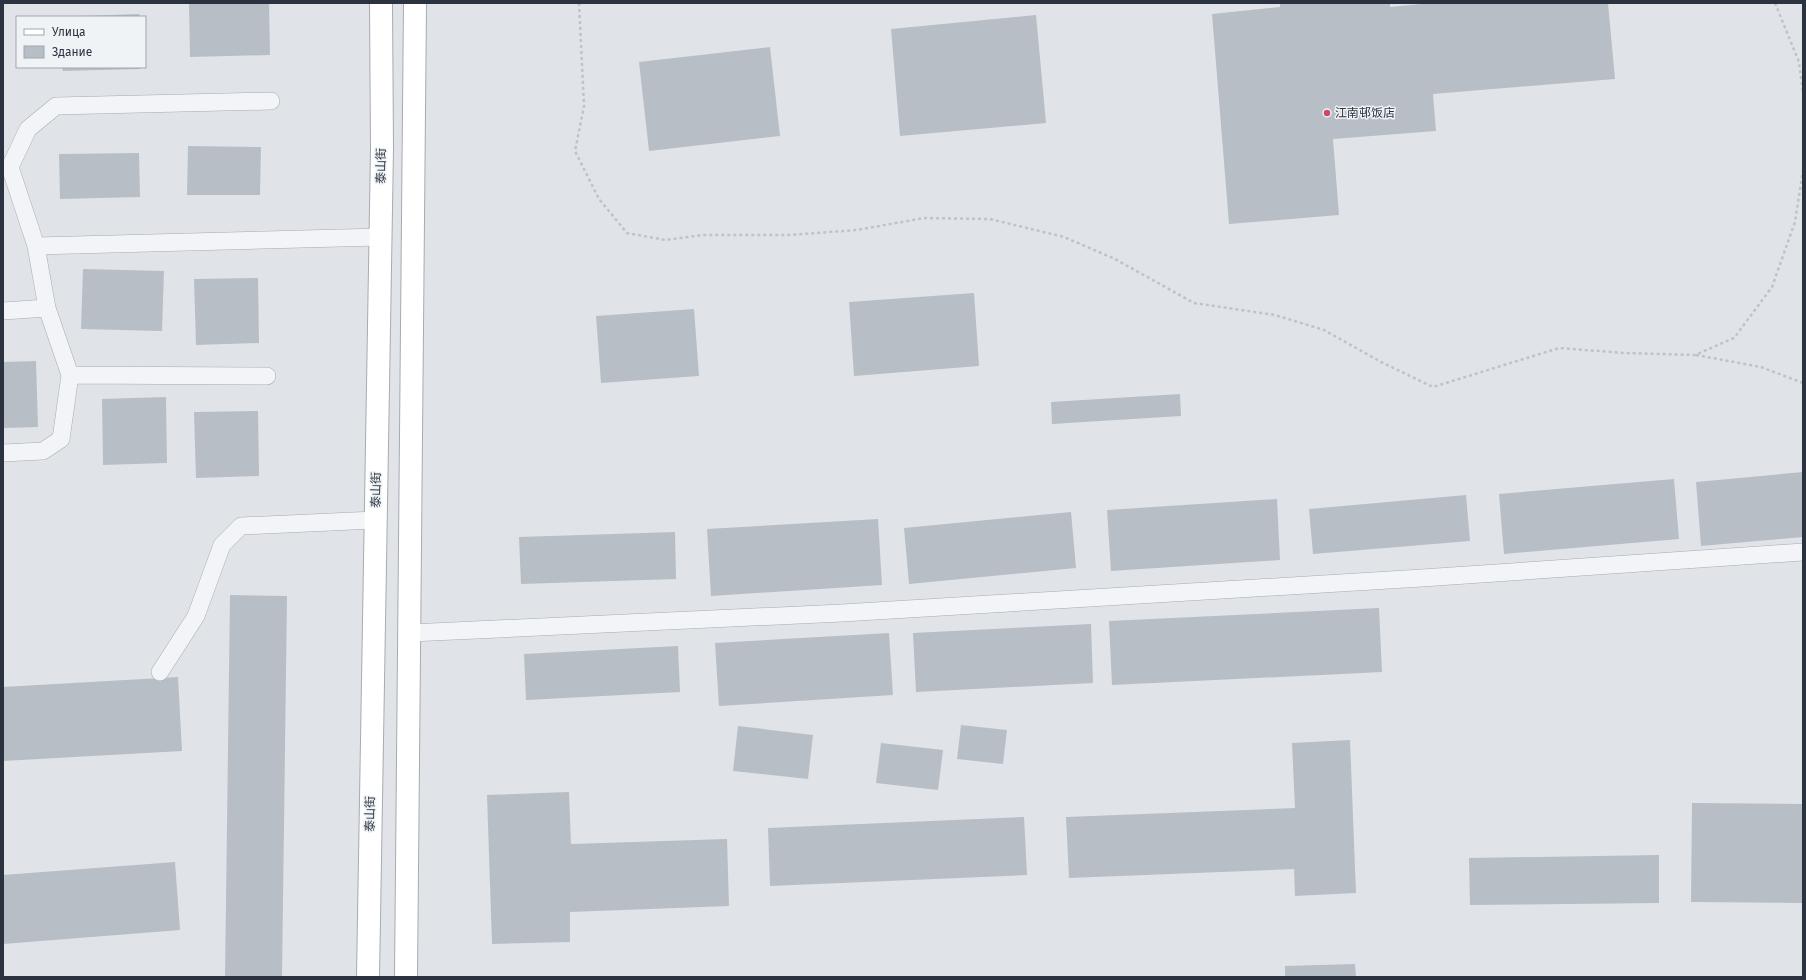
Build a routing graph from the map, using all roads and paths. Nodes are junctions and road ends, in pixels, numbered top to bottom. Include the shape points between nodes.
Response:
1 (381, 3) edge
2 (415, 3) edge
3 (579, 3) edge
4 (1775, 3) edge
5 (1803, 93) edge
6 (271, 101) dead end
7 (7, 167) edge
8 (1803, 170) edge
9 (380, 237) junction
10 (36, 246) junction
11 (47, 308) junction
12 (3, 311) edge
13 (1695, 355) junction
14 (70, 374) junction
15 (267, 376) dead end
16 (1803, 382) edge
17 (3, 453) edge
18 (375, 520) junction
19 (1803, 552) edge
20 (410, 633) junction
21 (160, 672) dead end
22 (368, 977) edge
23 (406, 977) edge

1 - 9 main road, 泰山街
2 - 20 main road
3 - 13 path via 584,106 575,151 599,199 627,233 665,240 703,235 790,235 857,230 924,218 990,219 1064,237 1115,259 1194,303 1274,315 1324,330 1433,387 1559,348
4 - 5 path via 1799,62
6 - 7 lane via 56,106 28,128
7 - 10 lane
8 - 13 path via 1795,222 1772,288 1734,338
9 - 10 lane
9 - 18 main road, 泰山街
10 - 11 lane
11 - 12 lane
11 - 14 lane
13 - 16 path via 1761,367
14 - 15 lane
14 - 17 lane via 62,439 43,452
18 - 21 lane via 241,526 222,545 196,616
18 - 22 main road, 泰山街
19 - 20 lane via 842,613
20 - 23 main road

